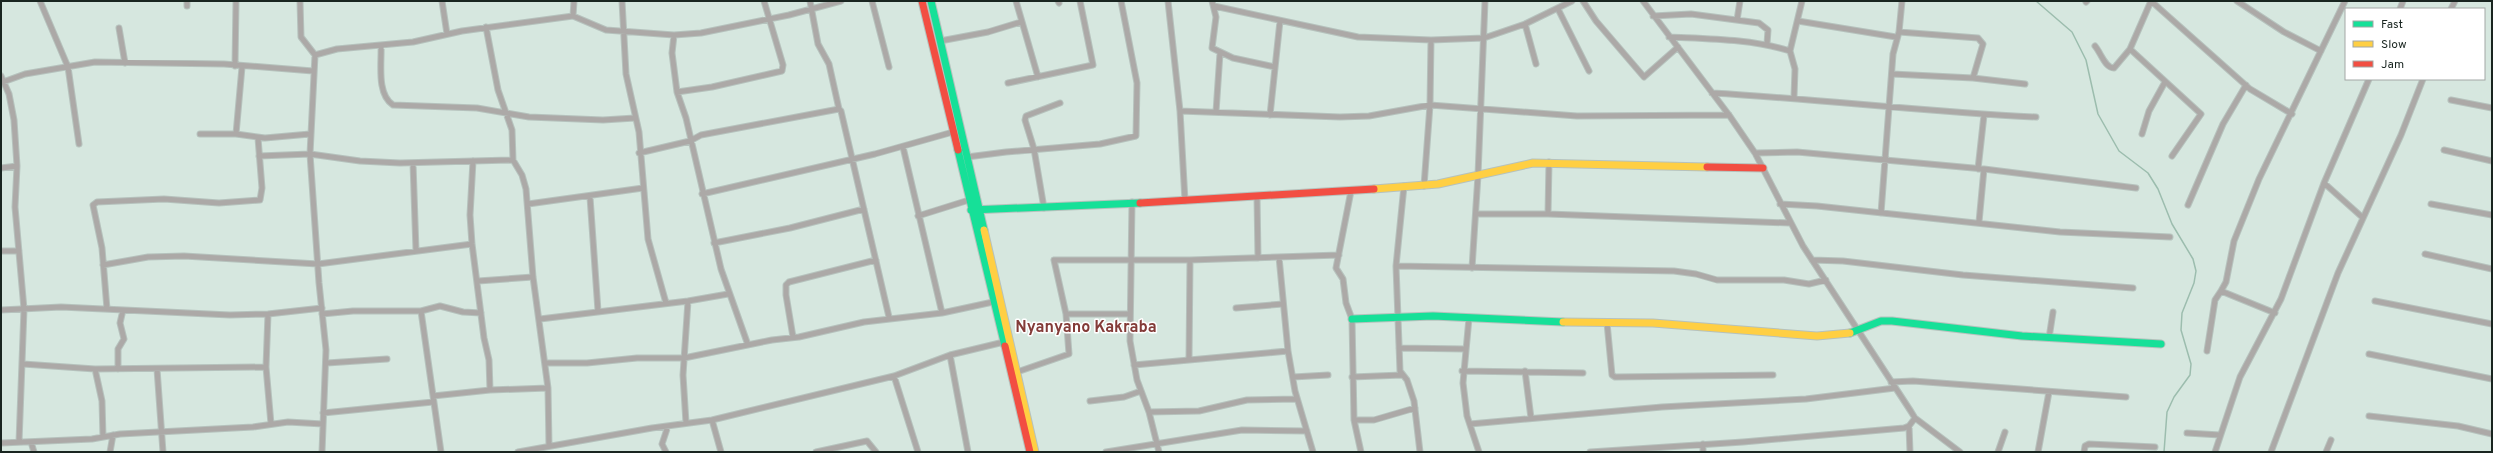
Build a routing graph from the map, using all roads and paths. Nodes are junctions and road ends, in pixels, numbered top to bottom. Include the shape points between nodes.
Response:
1 (40, 1) edge
2 (236, 1) edge
3 (300, 1) edge
4 (442, 1) edge
5 (574, 1) edge
6 (622, 1) edge
7 (764, 1) edge
8 (810, 1) edge
9 (841, 1) edge
10 (872, 1) edge
11 (922, 1) edge
12 (931, 1) edge
13 (1016, 1) edge
14 (1080, 1) edge
15 (1120, 1) edge
16 (1168, 1) edge
17 (1485, 1) edge
18 (1572, 1) edge
19 (1582, 1) edge
20 (1643, 1) edge
21 (1740, 1) edge
22 (1802, 1) edge
23 (1902, 1) edge
24 (2151, 1) edge
25 (2237, 1) edge
26 (2337, 1) edge
27 (1213, 3) edge
28 (2344, 3) edge
29 (1558, 9) junction
30 (811, 10) junction
31 (573, 16) junction
32 (1653, 16) junction
33 (769, 20) junction
34 (1280, 20) junction
35 (1737, 20) junction
36 (1798, 21) junction
37 (1021, 22) junction
38 (1524, 24) junction
39 (486, 27) junction
40 (119, 28) dead end
41 (623, 31) junction
42 (447, 34) junction
43 (1898, 34) junction
44 (674, 35) junction
45 (1669, 37) junction
46 (1484, 38) junction
47 (1431, 40) junction
48 (940, 41) junction
49 (1767, 44) junction
50 (381, 45) junction
51 (2095, 46) dead end
52 (1678, 47) junction
53 (2130, 50) junction
54 (1790, 51) junction
55 (2321, 51) junction
56 (1220, 53) junction
57 (315, 55) junction
58 (125, 63) junction
59 (1536, 64) dead end
60 (234, 66) junction
61 (68, 67) junction
62 (242, 67) junction
63 (889, 67) dead end
64 (1274, 68) junction
65 (1589, 71) dead end
66 (313, 72) junction
67 (1892, 74) junction
68 (1, 76) edge
69 (1038, 77) junction
70 (1973, 78) junction
71 (2369, 80) edge
72 (2423, 80) edge
73 (3, 82) junction
74 (1008, 82) dead end
75 (2165, 82) junction
76 (2025, 84) dead end
77 (2246, 85) junction
78 (677, 92) junction
79 (1712, 93) junction
80 (1794, 98) junction
81 (2451, 100) dead end
82 (1060, 104) dead end
83 (1430, 105) junction
84 (1890, 107) junction
85 (2492, 108) edge
86 (839, 109) junction
87 (1481, 109) junction
88 (1180, 111) junction
89 (506, 112) junction
90 (1216, 112) junction
91 (1984, 114) junction
92 (2292, 114) junction
93 (1270, 115) junction
94 (1729, 115) junction
95 (2036, 117) dead end
96 (635, 118) junction
97 (953, 132) junction
98 (200, 134) dead end
99 (236, 134) junction
100 (310, 134) junction
101 (2142, 134) dead end
102 (258, 138) junction
103 (690, 141) junction
104 (79, 144) dead end
105 (903, 147) junction
106 (1034, 149) junction
107 (2444, 150) dead end
108 (639, 153) junction
109 (1755, 153) junction
110 (310, 154) junction
111 (259, 156) junction
112 (2172, 156) dead end
113 (967, 158) junction
114 (853, 159) junction
115 (473, 160) junction
116 (513, 160) junction
117 (1885, 160) junction
118 (2492, 161) edge
119 (1549, 162) junction
120 (413, 163) junction
121 (17, 166) junction
122 (1, 168) edge
123 (1762, 168) junction
124 (1981, 169) junction
125 (1478, 175) junction
126 (2324, 183) junction
127 (1404, 186) junction
128 (1424, 186) junction
129 (642, 188) junction
130 (2136, 188) dead end
131 (1351, 191) junction
132 (702, 194) junction
133 (590, 197) junction
134 (1256, 197) junction
135 (969, 200) junction
136 (1185, 200) junction
137 (1132, 202) junction
138 (528, 204) junction
139 (1780, 204) junction
140 (2431, 204) dead end
141 (2188, 205) dead end
142 (1044, 208) junction
143 (864, 209) junction
144 (975, 210) junction
145 (1881, 213) junction
146 (1476, 214) junction
147 (1548, 214) junction
148 (2492, 215) edge
149 (918, 216) junction
150 (2362, 217) junction
151 (1979, 222) junction
152 (1790, 223) junction
153 (2170, 237) dead end
154 (714, 243) junction
155 (472, 244) junction
156 (1, 251) edge
157 (416, 251) junction
158 (19, 252) junction
159 (2426, 254) dead end
160 (1339, 255) junction
161 (1279, 257) junction
162 (1258, 258) junction
163 (876, 260) junction
164 (1130, 260) junction
165 (1190, 260) junction
166 (1812, 260) junction
167 (318, 264) junction
168 (103, 265) junction
169 (1396, 266) junction
170 (1472, 268) junction
171 (2492, 269) edge
172 (533, 277) junction
173 (1826, 280) junction
174 (478, 281) junction
175 (2133, 288) dead end
176 (2221, 291) junction
177 (728, 294) junction
178 (688, 301) junction
179 (2375, 301) dead end
180 (993, 302) junction
181 (666, 303) junction
182 (1283, 304) junction
183 (322, 308) junction
184 (1236, 308) dead end
185 (24, 309) junction
186 (107, 309) junction
187 (1, 310) edge
188 (123, 310) junction
189 (420, 311) junction
190 (598, 311) junction
191 (2053, 312) dead end
192 (481, 313) junction
193 (942, 313) junction
194 (2275, 313) junction
195 (268, 314) junction
196 (322, 314) junction
197 (1066, 314) junction
198 (1130, 314) junction
199 (889, 317) junction
200 (1397, 317) junction
201 (1469, 318) junction
202 (540, 319) junction
203 (1352, 319) junction
204 (1607, 323) junction
205 (2492, 324) edge
206 (1859, 331) junction
207 (793, 337) junction
208 (2049, 338) junction
209 (1004, 342) junction
210 (748, 344) junction
211 (2161, 344) dead end
212 (1399, 348) junction
213 (1466, 349) junction
214 (1288, 351) junction
215 (2207, 351) dead end
216 (2369, 354) dead end
217 (950, 355) junction
218 (684, 358) junction
219 (387, 359) dead end
220 (1189, 359) junction
221 (327, 363) junction
222 (545, 363) junction
223 (23, 364) junction
224 (1134, 365) junction
225 (266, 367) junction
226 (95, 369) junction
227 (118, 369) junction
228 (157, 369) junction
229 (1462, 371) junction
230 (1525, 371) junction
231 (1017, 372) junction
232 (1582, 373) dead end
233 (1328, 375) dead end
234 (1402, 375) junction
235 (1773, 375) dead end
236 (894, 376) junction
237 (1352, 377) junction
238 (1293, 378) junction
239 (2492, 379) edge
240 (1891, 382) junction
241 (548, 388) junction
242 (1895, 388) junction
243 (490, 390) junction
244 (1141, 391) junction
245 (2050, 392) junction
246 (2126, 397) dead end
247 (433, 399) junction
248 (1297, 399) junction
249 (1090, 401) dead end
250 (1415, 408) junction
251 (1149, 412) junction
252 (323, 413) junction
253 (2369, 416) dead end
254 (1531, 418) junction
255 (1915, 418) junction
256 (712, 420) junction
257 (1354, 420) junction
258 (686, 423) junction
259 (271, 424) junction
260 (323, 424) junction
261 (1470, 424) junction
262 (668, 426) junction
263 (1909, 426) junction
264 (1307, 431) junction
265 (162, 432) junction
266 (2005, 432) dead end
267 (2187, 433) dead end
268 (2492, 434) edge
269 (114, 435) junction
270 (2220, 435) junction
271 (103, 437) junction
272 (2331, 440) dead end
273 (19, 442) junction
274 (31, 442) junction
275 (1, 443) edge
276 (1155, 443) junction
277 (1703, 444) junction
278 (549, 446) junction
279 (2155, 447) dead end
280 (34, 452) edge
281 (110, 452) edge
282 (163, 452) edge
283 (322, 452) edge
284 (441, 452) edge
285 (518, 452) edge
286 (666, 452) edge
287 (720, 452) edge
288 (816, 452) edge
289 (876, 452) edge
290 (918, 452) edge
291 (968, 452) edge
292 (1030, 452) edge
293 (1036, 452) edge
294 (1106, 452) edge
295 (1158, 452) edge
296 (1313, 452) edge
297 (1361, 452) edge
298 (1420, 452) edge
299 (1479, 452) edge
300 (1590, 452) edge
301 (1703, 452) edge
302 (1910, 452) edge
303 (1960, 452) edge
304 (1998, 452) edge
305 (2038, 452) edge
306 (2084, 452) edge
307 (2215, 452) edge
308 (2271, 452) edge
309 (2326, 452) edge

1 - 61 street
2 - 60 street
3 - 57 street via 301,37
4 - 42 street
5 - 31 street
6 - 41 street
7 - 33 street
8 - 30 street
9 - 30 street
10 - 63 street
11 - 97 street
12 - 48 street
13 - 37 street
14 - 69 street via 1093,65
15 - 106 street via 1137,83 1136,136 1100,144
16 - 88 street
17 - 46 street
18 - 29 street
19 - 52 street via 1644,77
20 - 32 street
21 - 35 street
22 - 36 street
23 - 43 street
24 - 53 street
24 - 77 street
25 - 55 street via 2284,32
26 - 28 street
27 - 34 street
27 - 56 street via 1216,17 1211,44 1212,48
28 - 55 street
29 - 38 street
29 - 65 street
30 - 33 street
30 - 86 street via 818,44 829,64
31 - 39 street
31 - 41 street via 606,30
32 - 35 street via 1691,14
32 - 45 street
33 - 44 street via 712,32
33 - 78 street via 783,65 782,71
34 - 47 street via 1358,37
34 - 64 street
35 - 49 street via 1765,27 1769,34
36 - 43 street
36 - 54 street
37 - 48 street via 988,32
37 - 69 street
38 - 46 street
38 - 59 street
39 - 42 street
39 - 89 street via 498,90
40 - 58 street
41 - 44 street
41 - 96 street via 626,74
42 - 50 street via 413,42
43 - 67 street
43 - 70 street via 1978,38 1983,44
44 - 78 street via 672,53
45 - 49 street via 1741,40
45 - 52 street
46 - 47 street
46 - 87 street
47 - 83 street
48 - 113 street
49 - 54 street
50 - 57 street
50 - 89 street via 383,91 393,104
51 - 53 street via 2107,67 2111,69
52 - 79 street
53 - 75 street
54 - 80 street via 1795,69
55 - 92 street
56 - 64 street
56 - 90 street
57 - 66 street
58 - 60 street
58 - 61 street via 96,62
60 - 62 street
61 - 73 street via 25,74
61 - 104 street
62 - 66 street
62 - 99 street
64 - 93 street
66 - 100 street
67 - 70 street
67 - 84 street
68 - 73 street
69 - 74 street
70 - 76 street
71 - 126 street
72 - 150 street via 2401,135
73 - 121 street via 9,94 14,120
75 - 101 street via 2149,111
75 - 112 street via 2201,114
77 - 92 street
77 - 141 street via 2223,124
78 - 103 street via 686,118
79 - 80 street
79 - 94 street
80 - 84 street
81 - 85 street
82 - 106 street via 1026,116 1026,125
83 - 87 street
83 - 93 street via 1356,117
83 - 128 street
84 - 91 street
84 - 117 street
86 - 103 street via 702,135
86 - 114 street
87 - 94 street via 1577,116
87 - 125 street
88 - 90 street
88 - 136 street
89 - 96 street via 529,117 603,120
89 - 116 street via 512,130
90 - 93 street
91 - 95 street
91 - 124 street
92 - 176 street via 2244,215 2234,241 2226,282
94 - 109 street
96 - 108 street via 639,132
97 - 105 street
97 - 135 street
98 - 99 street
99 - 102 street
100 - 102 street
100 - 110 street
102 - 111 street
103 - 108 street
103 - 132 street
105 - 114 street
105 - 149 street
106 - 113 street
106 - 142 street
107 - 118 street
108 - 129 street
109 - 117 street via 1797,152
109 - 123 street
110 - 111 street
110 - 120 street via 360,161
110 - 167 street
111 - 168 street via 262,188 260,200 230,203 164,199 97,202 93,209
113 - 144 street
114 - 132 street
114 - 143 street
115 - 116 street
115 - 120 street
115 - 155 street via 470,215
116 - 138 street via 524,182
117 - 124 street
117 - 145 street
119 - 123 street
119 - 125 street via 1517,165
119 - 147 street
120 - 157 street
121 - 122 street
121 - 158 street via 15,207
123 - 139 street
124 - 130 street
124 - 151 street
125 - 128 street via 1452,183
125 - 146 street
126 - 150 street
126 - 194 street
127 - 128 street
127 - 131 street
127 - 169 street
129 - 133 street
129 - 181 street via 648,239
131 - 134 street
131 - 160 street
132 - 154 street
133 - 138 street
133 - 190 street
134 - 136 street
134 - 162 street
135 - 144 street
135 - 149 street
136 - 137 street
137 - 142 street
137 - 164 street
138 - 172 street
139 - 145 street via 1803,204
139 - 152 street
140 - 148 street
142 - 144 street
143 - 154 street via 804,225
143 - 163 street
144 - 180 street
144 - 231 street
145 - 151 street
146 - 147 street
146 - 170 street
147 - 152 street
149 - 193 street
150 - 308 street via 2338,273
151 - 153 street via 2087,235
152 - 166 street
154 - 177 street
155 - 157 street
155 - 174 street
156 - 158 street
157 - 167 street
158 - 185 street
159 - 171 street
160 - 161 street
160 - 203 street via 1336,268 1343,279 1346,304
161 - 162 street
161 - 182 street
162 - 165 street
163 - 199 street
163 - 207 street via 786,284
164 - 165 street
164 - 197 street via 1054,260
164 - 198 street
165 - 220 street
166 - 173 street
166 - 175 street
167 - 168 street via 184,256 148,257
167 - 183 street
168 - 186 street
169 - 170 street
169 - 200 street
170 - 173 street via 1685,272 1717,280 1784,280 1809,284
172 - 174 street
172 - 202 street
173 - 206 street
174 - 192 street
176 - 194 street
176 - 215 street via 2215,300
177 - 178 street
177 - 210 street
178 - 181 street
178 - 218 street
179 - 205 street
180 - 193 street
180 - 209 street
181 - 190 street
182 - 184 street
182 - 214 street
183 - 195 street
183 - 196 street
185 - 186 street
185 - 187 street
185 - 223 street
186 - 188 street
188 - 195 street via 210,316
188 - 227 street via 120,323 124,339 118,349
189 - 192 street via 440,306 463,312
189 - 196 street via 353,311
189 - 247 street
190 - 202 street
191 - 208 street
192 - 243 street via 489,360
193 - 199 street
194 - 270 street via 2240,377
195 - 225 street
196 - 221 street
197 - 198 street
197 - 231 street via 1069,354
198 - 224 street
199 - 207 street
200 - 201 street
200 - 203 street
200 - 212 street
201 - 204 street
201 - 213 street
202 - 222 street
203 - 237 street
204 - 206 street via 1672,324 1817,336
204 - 235 street via 1610,364 1612,375 1615,377
206 - 208 street via 1881,321 1892,321
206 - 240 street
207 - 210 street
208 - 211 street
209 - 217 street
209 - 292 street
210 - 218 street
212 - 213 street
212 - 234 street
213 - 229 street
214 - 220 street
214 - 238 street
216 - 239 street
217 - 236 street
217 - 291 street
218 - 222 street
218 - 258 street
219 - 221 street
220 - 224 street
221 - 252 street
222 - 241 street
223 - 226 street
223 - 273 street
224 - 244 street
225 - 228 street
225 - 259 street
226 - 227 street
226 - 271 street via 102,401
227 - 228 street
228 - 265 street
229 - 230 street
229 - 261 street via 1464,398
230 - 232 street
230 - 254 street
231 - 293 street
233 - 238 street
234 - 237 street
234 - 250 street via 1409,386
236 - 256 street
236 - 290 street
237 - 257 street
238 - 248 street
240 - 242 street
240 - 245 street via 1913,381
241 - 243 street
241 - 278 street
242 - 254 street via 1806,399
242 - 255 street
243 - 247 street
244 - 249 street via 1124,397
244 - 251 street
245 - 246 street
245 - 305 street
247 - 252 street
247 - 284 street
248 - 251 street via 1247,400 1199,411
248 - 264 street
250 - 257 street via 1374,420
250 - 298 street
251 - 276 street
252 - 260 street
253 - 268 street via 2458,426
254 - 261 street
255 - 263 street
255 - 303 street
256 - 258 street
256 - 287 street
257 - 297 street
258 - 262 street
259 - 260 street
259 - 265 street
260 - 283 street
261 - 299 street
262 - 278 street
262 - 286 street via 662,444
263 - 277 street
263 - 302 street
264 - 276 street via 1242,430
264 - 296 street
265 - 269 street
265 - 282 street
266 - 304 street
267 - 270 street
269 - 271 street
269 - 281 street
270 - 307 street
271 - 274 street
272 - 309 street
273 - 274 street
273 - 275 street
274 - 280 street
276 - 294 street
276 - 295 street
277 - 300 street
277 - 301 street
278 - 285 street
279 - 306 street via 2090,444 2085,446
288 - 289 street via 866,441

